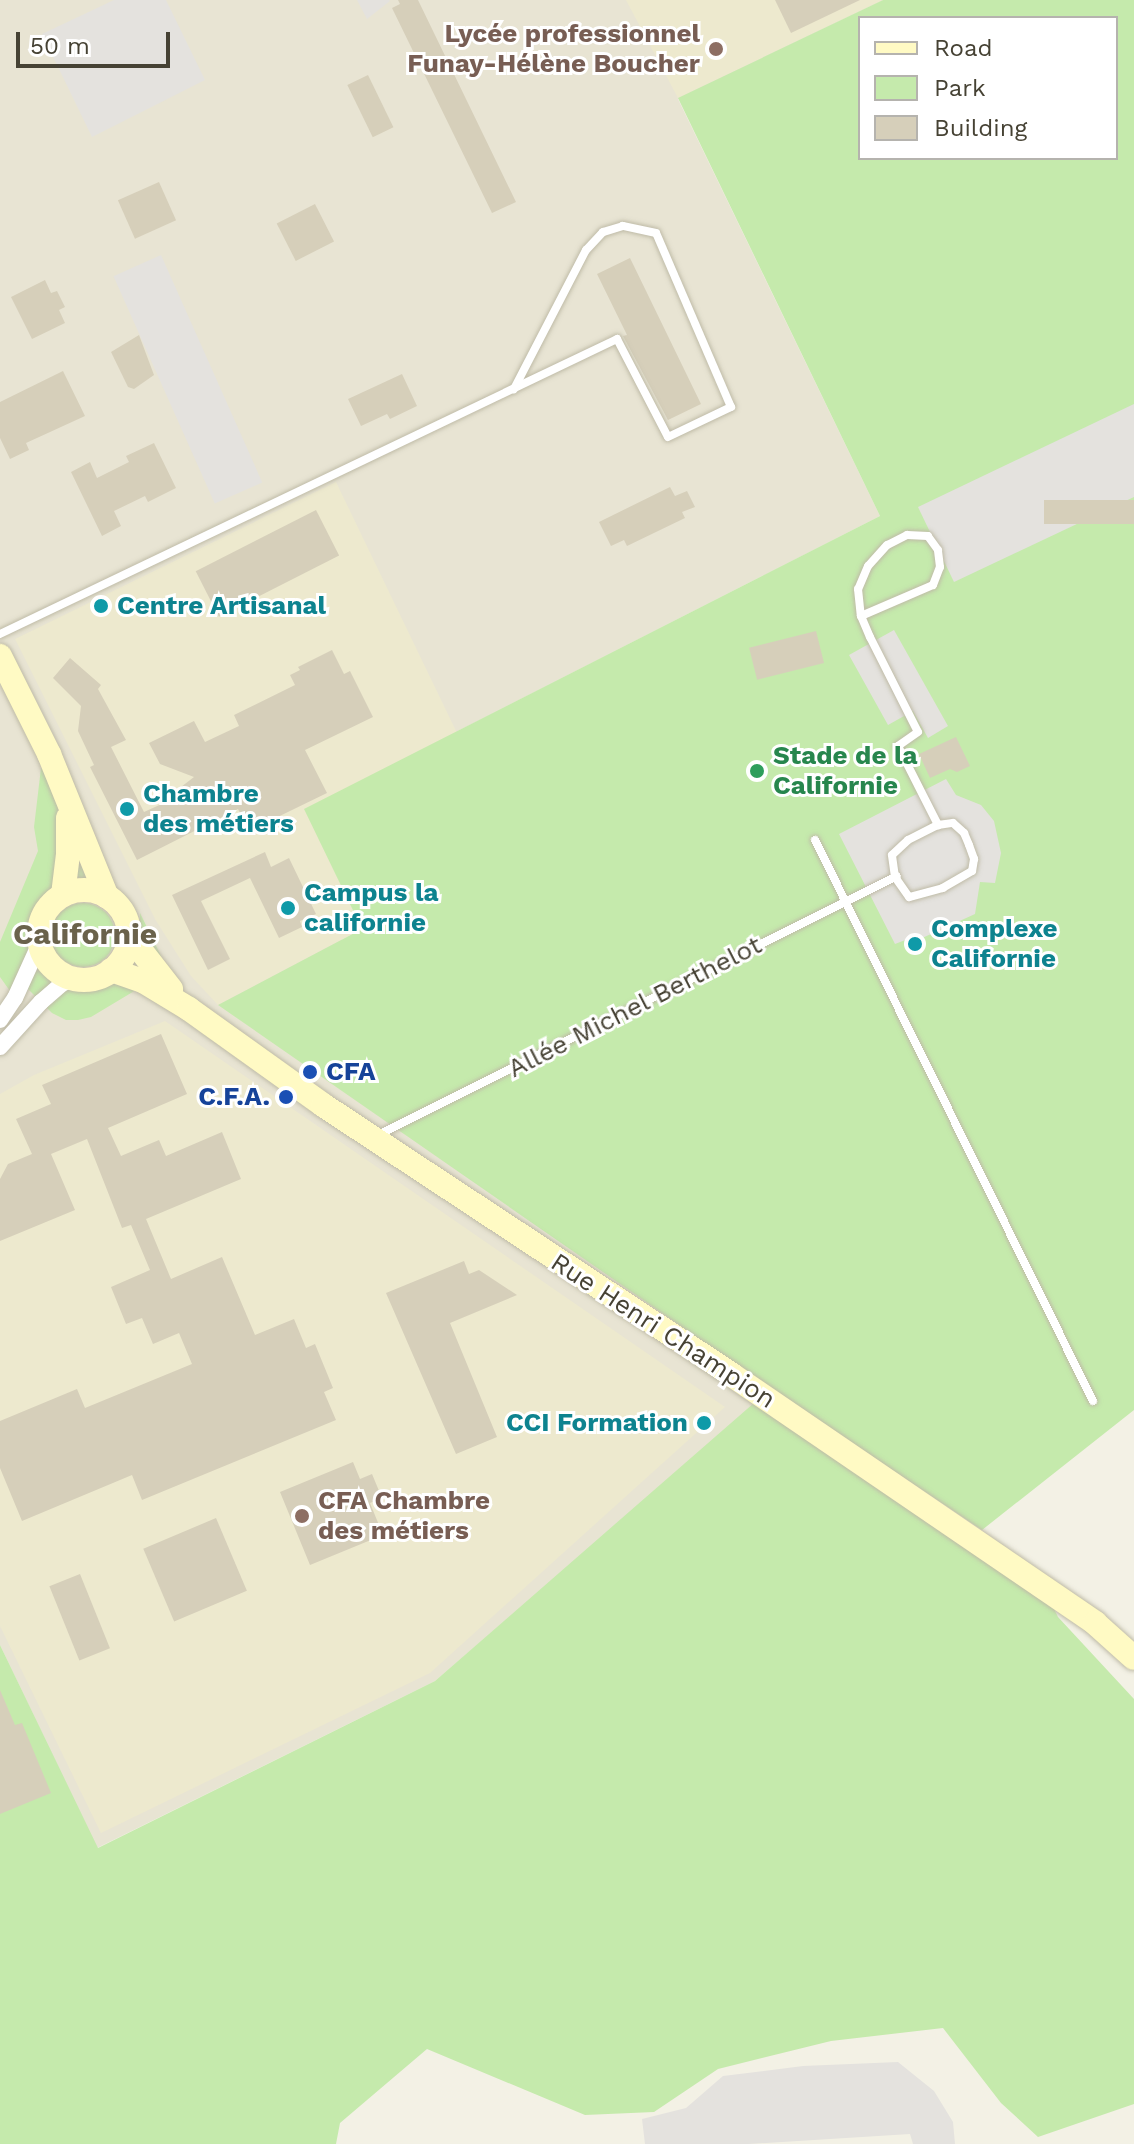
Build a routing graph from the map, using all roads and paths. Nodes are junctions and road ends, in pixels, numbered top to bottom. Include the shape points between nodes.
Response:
1 (514, 389) junction
2 (861, 616) junction
3 (0, 634) edge
4 (0, 656) edge
5 (68, 798) junction
6 (938, 825) junction
7 (815, 840) dead end
8 (896, 876) junction
9 (63, 895) junction
10 (107, 897) junction
11 (846, 901) junction
12 (128, 934) junction
13 (40, 943) junction
14 (111, 970) junction
15 (77, 979) junction
16 (189, 1009) junction
17 (0, 1020) edge
18 (0, 1047) edge
19 (372, 1138) junction
20 (1093, 1401) dead end
21 (1134, 1658) edge

1 - 1 lane via 617,339 668,437 731,407 656,233 623,226 603,232 586,250
1 - 3 lane
2 - 2 lane via 858,589 868,566 887,545 907,535 928,536 938,550 940,567 933,585
2 - 6 lane via 918,732 898,746
4 - 5 street
5 - 9 street
5 - 10 street
6 - 8 lane via 898,846 892,855
6 - 8 lane via 953,823 964,833 974,859 972,871 943,888 909,897
7 - 11 lane
8 - 11 lane, Allée Michel Berthelot
9 - 10 street via 86,890
9 - 13 street via 43,917
10 - 12 street via 124,915
11 - 19 lane, Allée Michel Berthelot
11 - 20 lane
12 - 14 street via 124,954
12 - 16 street, Rue Henri Champion
13 - 15 street via 53,967
13 - 17 street
14 - 15 street
14 - 16 street, Rue Henri Champion via 143,981
15 - 18 street via 63,983 41,1002
16 - 19 street, Rue Henri Champion
19 - 21 street, Rue Henri Champion via 775,1404 1095,1623

